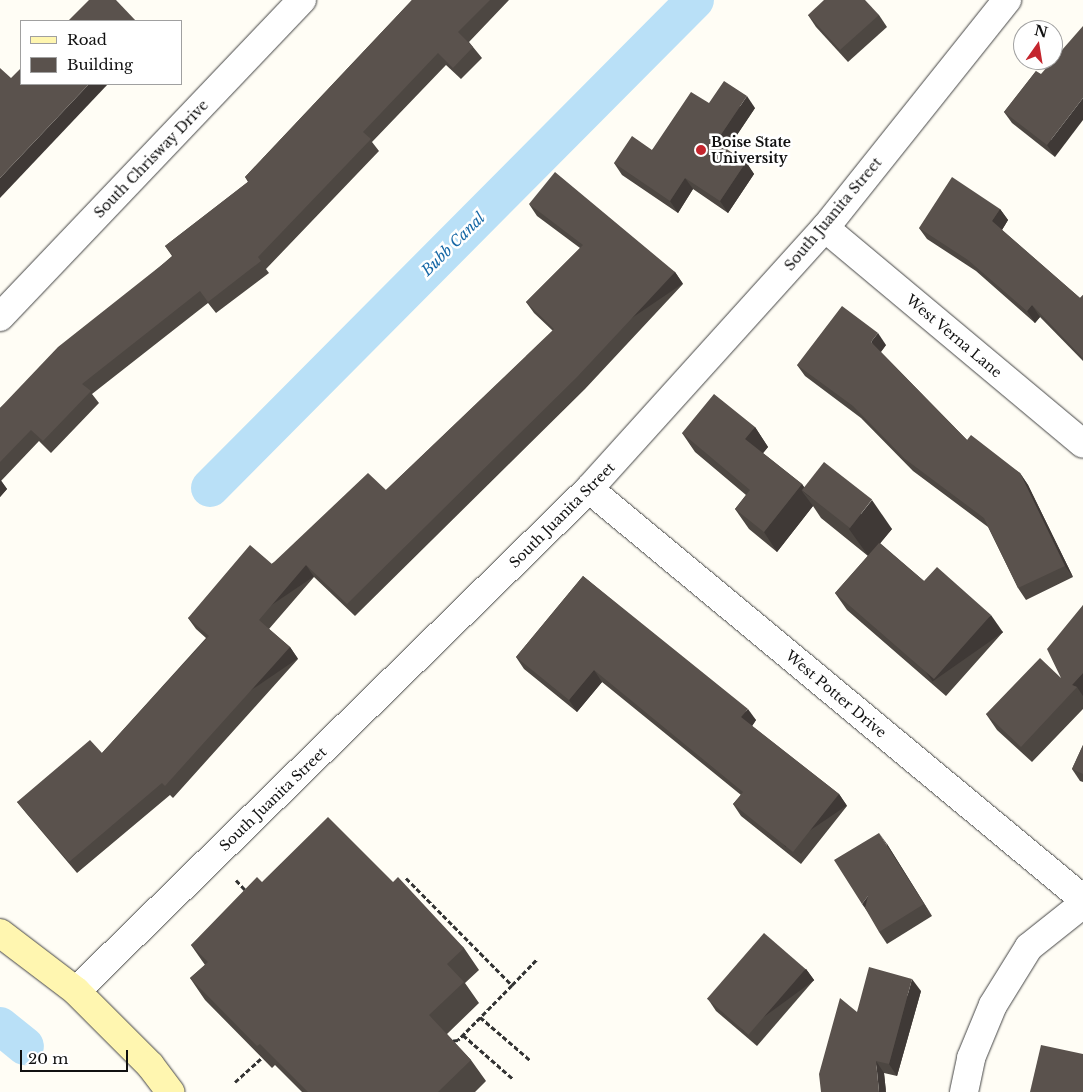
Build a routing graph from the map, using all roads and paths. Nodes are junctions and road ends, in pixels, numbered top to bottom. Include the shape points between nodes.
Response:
1 (302, 0) edge
2 (1007, 0) edge
3 (825, 228) junction
4 (0, 317) edge
5 (1083, 444) edge
6 (589, 489) junction
7 (232, 876) dead end
8 (406, 878) dead end
9 (250, 895) edge
10 (1083, 899) edge
11 (429, 902) junction
12 (1083, 904) edge
13 (423, 908) edge
14 (0, 933) edge
15 (537, 959) dead end
16 (512, 986) junction
17 (76, 991) junction
18 (480, 1017) junction
19 (462, 1035) junction
20 (448, 1041) edge
21 (262, 1058) edge
22 (530, 1060) dead end
23 (513, 1079) dead end
24 (235, 1082) dead end
25 (170, 1092) edge
26 (964, 1092) edge

1 - 4 street, South Chrisway Drive
2 - 3 street, South Juanita Street
3 - 5 street, West Verna Lane
3 - 6 street, South Juanita Street
6 - 10 street, West Potter Drive
6 - 17 street, South Juanita Street
7 - 9 path
8 - 11 path
11 - 13 path
11 - 16 path
12 - 26 street via 1029,947 993,1005 971,1058
14 - 17 street
15 - 16 path
16 - 18 path
17 - 25 street via 150,1065
18 - 19 path
18 - 22 path
19 - 20 path
19 - 23 path
21 - 24 path

